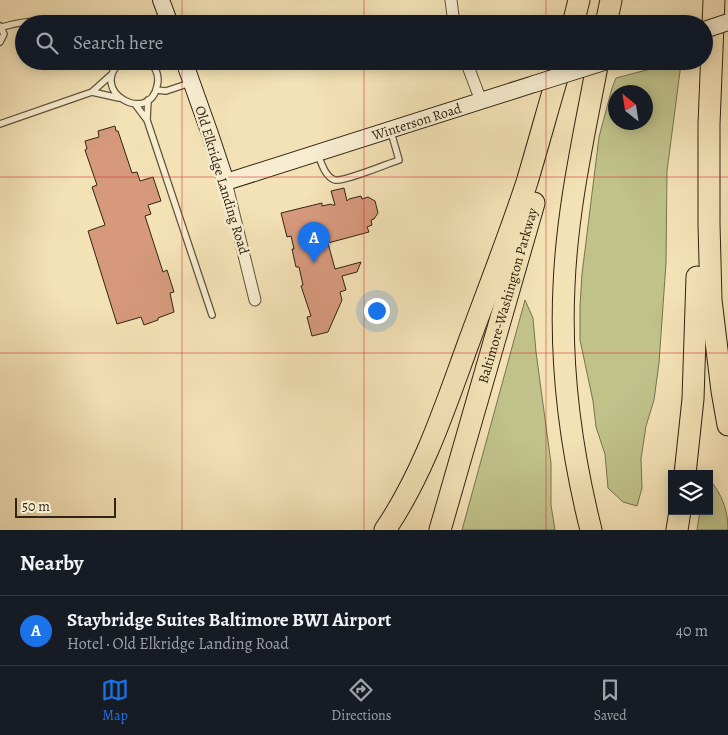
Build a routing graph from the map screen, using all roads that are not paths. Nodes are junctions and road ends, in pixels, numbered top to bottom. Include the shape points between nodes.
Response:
1 (161, 0) edge
2 (451, 0) edge
3 (579, 0) edge
4 (592, 0) edge
5 (611, 0) edge
6 (713, 0) edge
7 (167, 15) edge
8 (453, 15) edge
9 (575, 15) edge
10 (588, 15) edge
11 (608, 15) edge
12 (709, 15) edge
13 (713, 15) edge
14 (728, 22) edge
15 (15, 23) edge
16 (1, 27) edge
17 (713, 27) edge
18 (0, 42) edge
19 (155, 70) edge
20 (187, 70) edge
21 (469, 70) edge
22 (559, 70) edge
23 (572, 70) edge
24 (578, 70) edge
25 (596, 70) edge
26 (700, 70) edge
27 (711, 70) edge
28 (113, 71) joint
29 (192, 83) junction
30 (156, 90) junction
31 (92, 92) junction
32 (119, 98) junction
33 (148, 100) junction
34 (481, 101) junction
35 (135, 104) junction
36 (147, 120) junction
37 (0, 124) edge
38 (390, 130) junction
39 (317, 153) junction
40 (226, 182) junction
41 (255, 300) dead end
42 (212, 315) dead end
43 (728, 425) edge
44 (685, 470) edge
45 (679, 515) edge
46 (385, 530) edge
47 (440, 530) edge
48 (591, 530) edge
49 (677, 530) edge

1 - 7 street
2 - 8 street
3 - 9 highway
4 - 10 highway
5 - 11 highway
6 - 12 highway
6 - 13 highway
14 - 17 street, bridge
15 - 16 lane
16 - 18 lane via 4,34
19 - 30 lane via 158,77
20 - 29 street, Old Elkridge Landing Road
21 - 34 street
22 - 46 highway via 513,223 437,428 417,476
23 - 47 highway, Baltimore-Washington Parkway
24 - 34 street, Winterson Road, bridge
25 - 48 highway via 573,191 564,285 563,340 573,444
26 - 44 highway via 697,302 693,399
27 - 43 highway via 711,291
28 - 31 lane
28 - 32 lane via 112,87
29 - 30 lane via 166,91
29 - 40 street, Old Elkridge Landing Road
30 - 33 lane
31 - 32 lane
31 - 37 lane
32 - 35 lane
33 - 35 lane
33 - 36 lane
34 - 38 street, Winterson Road
35 - 36 lane
36 - 42 lane
38 - 39 street, Winterson Road
38 - 39 lane via 399,160 345,179 336,180 329,176
39 - 40 street, Winterson Road
40 - 41 street, Old Elkridge Landing Road
45 - 49 highway

